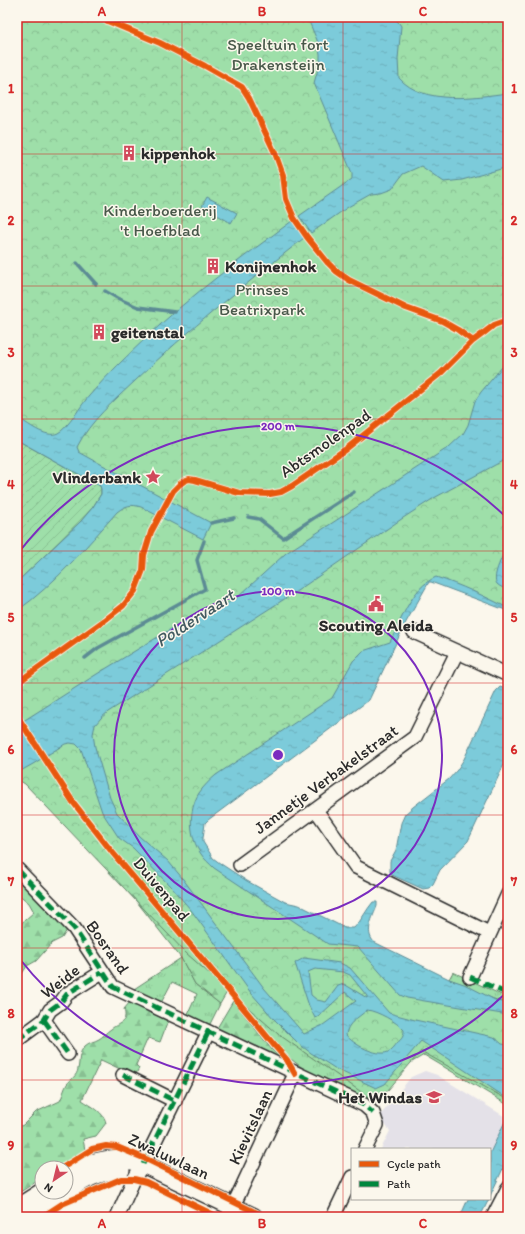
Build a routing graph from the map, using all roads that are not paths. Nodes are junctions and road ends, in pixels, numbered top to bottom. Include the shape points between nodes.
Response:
1 (414, 632) dead end
2 (457, 652) junction
3 (508, 675) edge
4 (316, 810) junction
5 (240, 865) dead end
6 (17, 869) edge
7 (508, 894) edge
8 (489, 933) junction
9 (102, 972) junction
10 (470, 977) dead end
11 (44, 1020) junction
12 (208, 1033) junction
13 (17, 1040) edge
14 (68, 1054) dead end
15 (295, 1074) junction
16 (122, 1075) dead end
17 (175, 1101) junction
18 (366, 1148) edge
19 (140, 1169) junction
20 (74, 1171) edge
21 (351, 1179) edge
22 (74, 1186) edge
23 (508, 1188) edge
24 (34, 1197) edge
25 (52, 1200) edge
26 (17, 1208) edge
27 (230, 1214) edge
28 (26, 1217) edge
29 (117, 1217) edge
30 (254, 1217) edge
31 (333, 1217) edge
32 (493, 1217) edge

1 - 2 street
2 - 3 street
2 - 4 street, Jannetje Verbakelstraat via 415,737
4 - 5 street, Jannetje Verbakelstraat
4 - 8 street via 356,867
6 - 9 street, Bosrand via 74,928
7 - 8 street
8 - 10 street
9 - 11 street, Weide via 67,994 50,1010
9 - 12 street, Bosrand via 113,987
11 - 13 street, Weide
11 - 14 street, Weide
12 - 15 street, Bosrand
12 - 17 street
15 - 18 street, Bosrand via 364,1105 373,1113 377,1125
15 - 27 street, Kievitslaan
16 - 17 street
17 - 19 street
19 - 20 main road, Zwaluwlaan via 126,1159 112,1159 92,1163
19 - 22 main road, Zwaluwlaan via 100,1173
19 - 27 main road, Zwaluwlaan
19 - 29 street
21 - 31 street
23 - 32 street
24 - 26 main road
25 - 28 main road, Zwaluwlaan
27 - 30 main road, Zwaluwlaan

